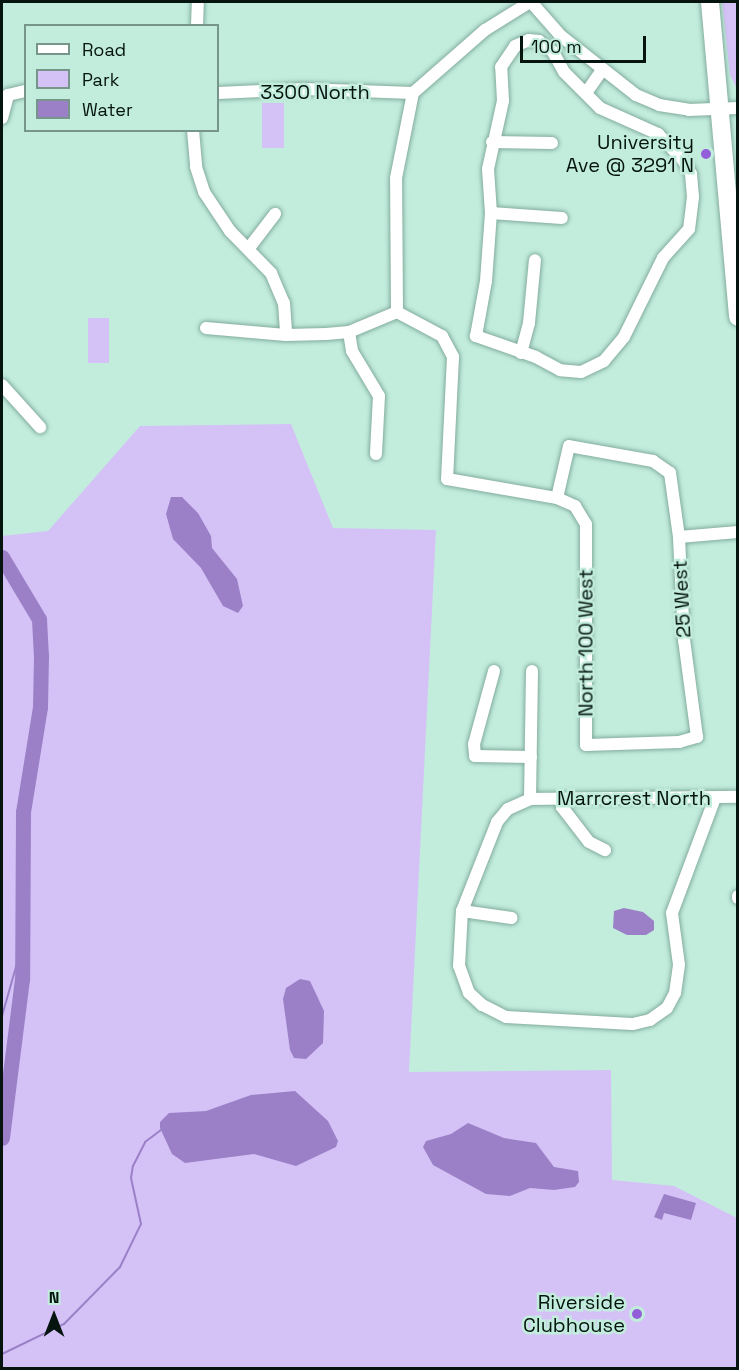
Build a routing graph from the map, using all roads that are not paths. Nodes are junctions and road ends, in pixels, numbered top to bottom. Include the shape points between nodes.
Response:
1 (198, 2) edge
2 (531, 2) edge
3 (710, 2) edge
4 (196, 24) edge
5 (603, 70) junction
6 (24, 91) edge
7 (219, 93) edge
8 (413, 93) junction
9 (585, 93) junction
10 (728, 108) edge
11 (2, 118) edge
12 (193, 132) edge
13 (492, 142) junction
14 (552, 143) dead end
15 (491, 213) junction
16 (275, 214) dead end
17 (562, 218) dead end
18 (249, 248) junction
19 (535, 260) dead end
20 (397, 312) junction
21 (738, 317) edge
22 (206, 328) dead end
23 (349, 332) junction
24 (285, 335) junction
25 (521, 353) junction
26 (2, 385) edge
27 (40, 427) dead end
28 (376, 454) dead end
29 (557, 498) junction
30 (738, 532) edge
31 (679, 537) junction
32 (494, 671) dead end
33 (532, 671) dead end
34 (586, 746) joint
35 (531, 757) junction
36 (738, 797) edge
37 (715, 798) junction
38 (530, 799) junction
39 (561, 799) junction
40 (605, 850) dead end
41 (462, 911) junction
42 (512, 918) dead end

1 - 4 street
2 - 5 street via 561,36
2 - 8 street via 485,30
3 - 10 highway
5 - 9 street
5 - 10 street via 636,95 659,105 689,110
6 - 11 street via 8,95
7 - 8 street, 3300 North via 304,89
8 - 20 street via 396,178
9 - 13 street via 539,41 515,46 501,67 503,101
9 - 25 street via 600,108 658,134 670,144 691,174 693,214 689,229 663,258 624,337 604,361 592,369 571,373
10 - 21 highway
12 - 18 street via 196,167 204,192 225,225
13 - 14 street
13 - 15 street via 488,169
15 - 17 street
15 - 25 street via 476,336
16 - 18 street
18 - 24 street via 272,273 279,288
19 - 25 street via 529,323
20 - 23 street
20 - 29 street via 442,336 451,347 447,479
22 - 24 street
23 - 24 street
23 - 28 street via 352,351 380,396
26 - 27 street
29 - 31 street, 25 West via 569,446 661,464 674,483
29 - 34 street, North 100 West via 580,511 586,524
30 - 31 street
31 - 34 street, 25 West via 684,640 697,737 679,742
32 - 35 street via 474,744 478,756
33 - 35 street
35 - 38 street
36 - 37 street, Marrcrest North
37 - 39 street, Marrcrest North
37 - 41 street via 672,913 679,965 675,993 667,1008 650,1020 632,1024 506,1017 482,1005 462,980
38 - 39 street, Marrcrest North
38 - 41 street via 508,809 497,822
39 - 40 street via 562,807 589,842
41 - 42 street

